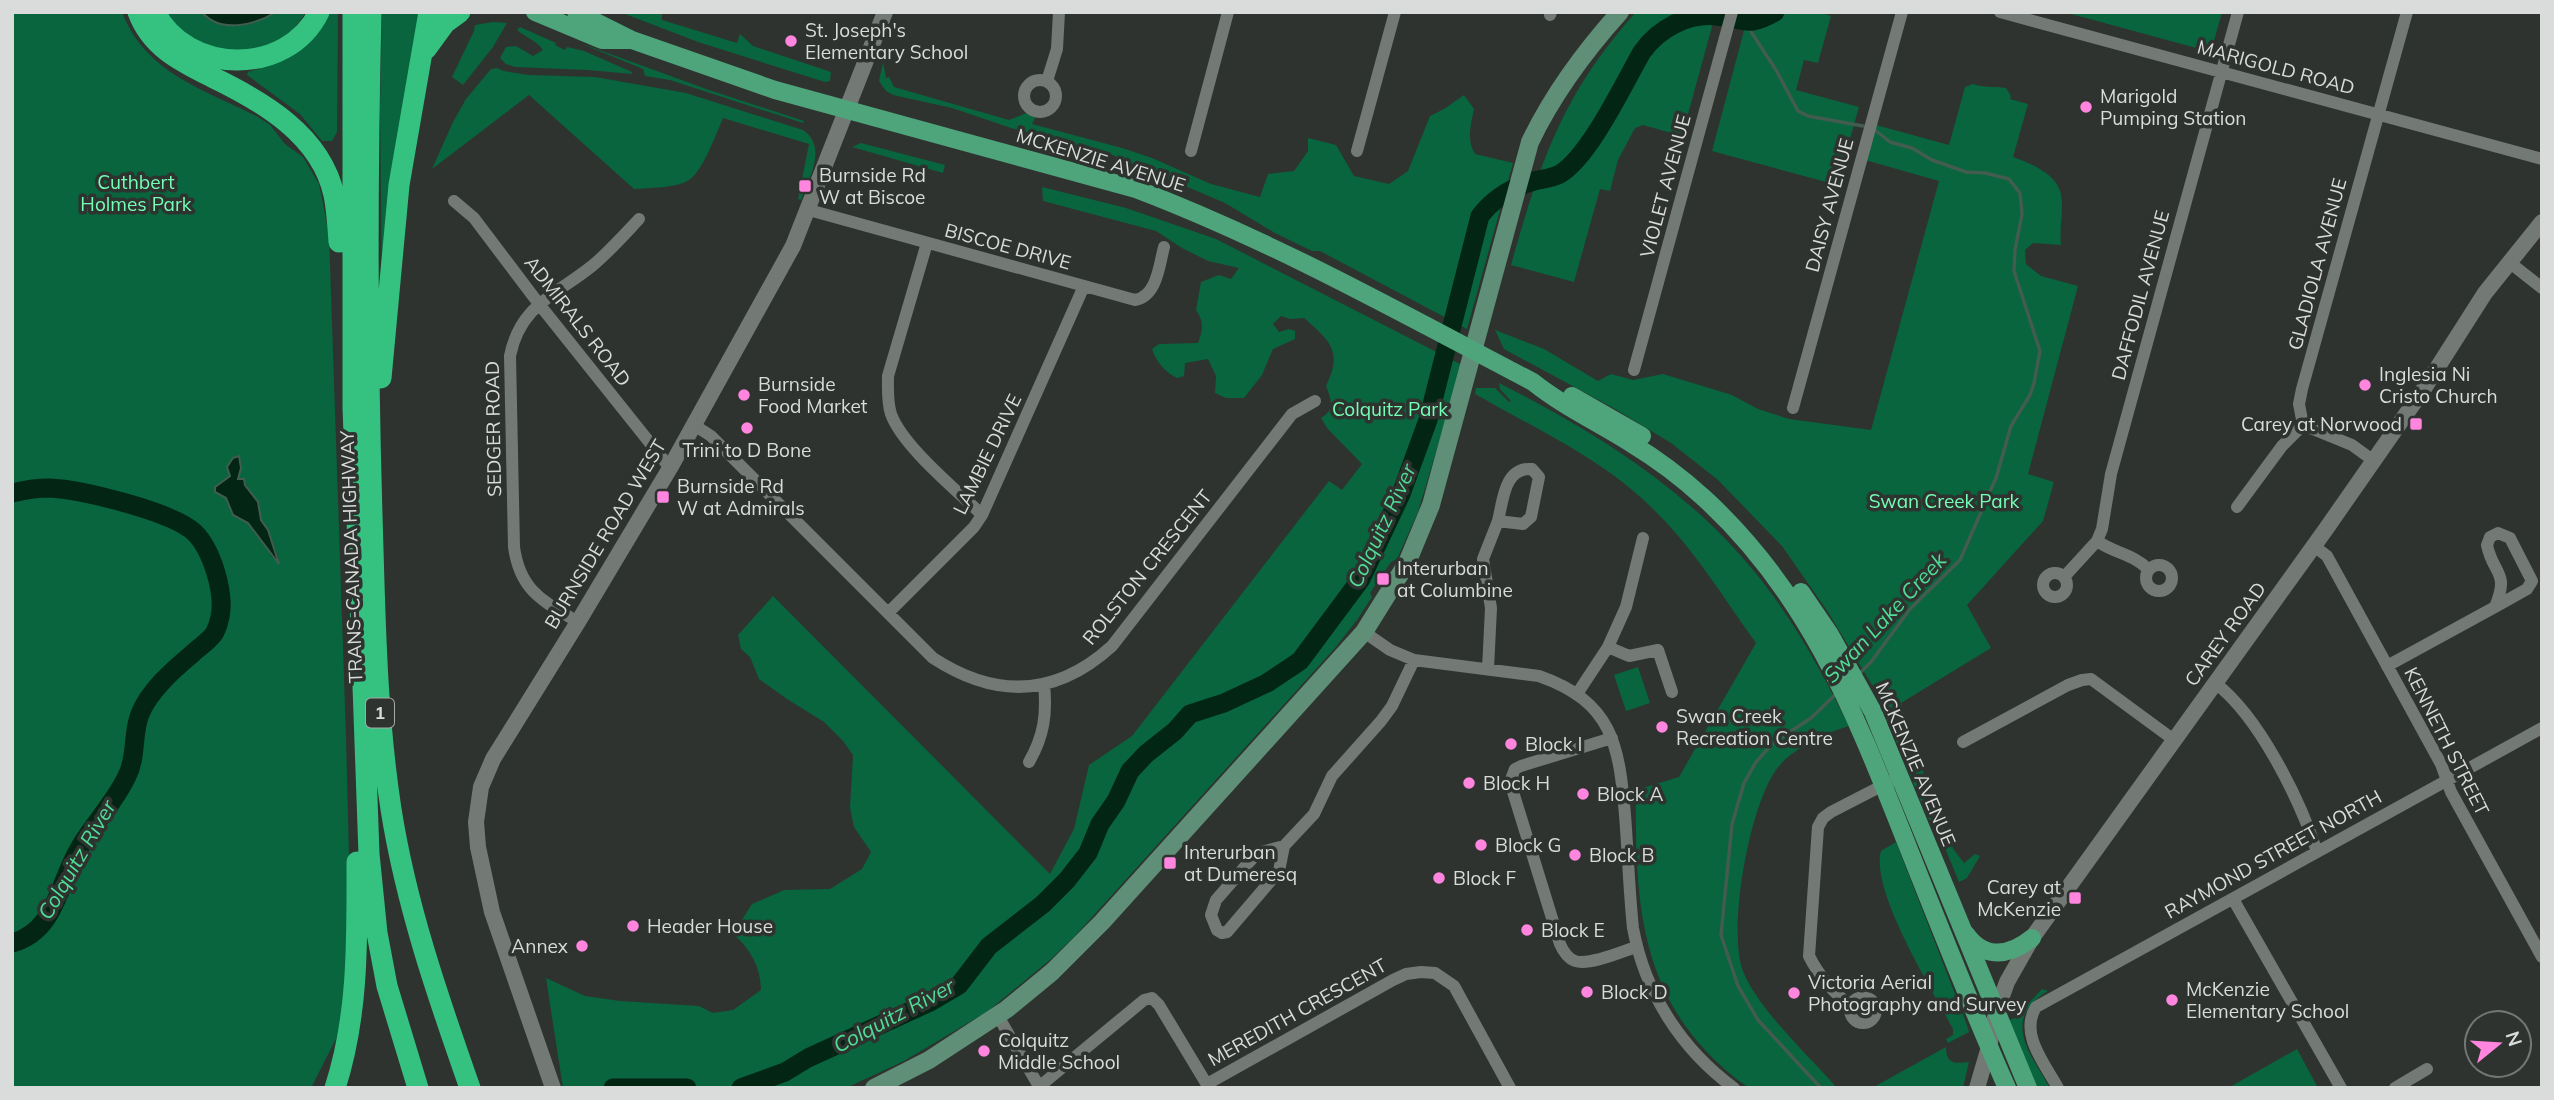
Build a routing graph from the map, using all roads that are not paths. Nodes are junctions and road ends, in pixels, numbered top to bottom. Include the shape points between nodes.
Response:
1 (138, 12) edge
2 (155, 12) edge
3 (319, 12) edge
4 (353, 12) edge
5 (371, 12) edge
6 (429, 12) edge
7 (460, 12) edge
8 (535, 12) edge
9 (576, 12) edge
10 (885, 12) edge
11 (1059, 12) edge
12 (1228, 12) edge
13 (1395, 12) edge
14 (1620, 12) edge
15 (1902, 12) edge
16 (2000, 12) edge
17 (2238, 12) edge
18 (2407, 12) edge
19 (1731, 17) edge
20 (632, 40) junction
21 (421, 57) junction
22 (2221, 72) junction
23 (1047, 81) dead end
24 (847, 111) junction
25 (2378, 114) junction
26 (1191, 151) dead end
27 (1357, 151) dead end
28 (2542, 159) edge
29 (454, 201) dead end
30 (809, 210) junction
31 (639, 219) dead end
32 (2542, 222) edge
33 (927, 243) junction
34 (1164, 247) dead end
35 (2509, 262) junction
36 (1084, 286) junction
37 (2542, 288) edge
38 (539, 304) junction
39 (352, 345) junction
40 (1634, 370) dead end
41 (1315, 401) dead end
42 (1793, 408) dead end
43 (694, 425) junction
44 (2303, 425) junction
45 (2374, 461) junction
46 (370, 463) junction
47 (670, 468) junction
48 (2237, 507) dead end
49 (982, 515) junction
50 (1498, 521) junction
51 (1643, 538) dead end
52 (2097, 541) junction
53 (2314, 547) junction
54 (2148, 569) dead end
55 (2064, 577) dead end
56 (2495, 607) junction
57 (888, 612) junction
58 (578, 622) junction
59 (1364, 632) junction
60 (1608, 648) junction
61 (1414, 660) junction
62 (361, 664) junction
63 (2387, 666) junction
64 (1488, 669) junction
65 (2215, 683) junction
66 (1044, 684) junction
67 (1672, 692) dead end
68 (1577, 694) junction
69 (1856, 698) junction
70 (2542, 728) edge
71 (1612, 738) junction
72 (2174, 740) junction
73 (1963, 742) dead end
74 (1029, 762) dead end
75 (1900, 776) junction
76 (2446, 780) junction
77 (1883, 785) junction
78 (1284, 846) junction
79 (2317, 852) junction
80 (2233, 899) junction
81 (1961, 926) junction
82 (2032, 938) junction
83 (1636, 947) junction
84 (2542, 957) edge
85 (1955, 962) junction
86 (1996, 1001) junction
87 (1852, 1004) dead end
88 (998, 1016) junction
89 (1989, 1047) junction
90 (2427, 1069) dead end
91 (466, 1078) edge
92 (551, 1081) edge
93 (1208, 1086) edge
94 (1040, 1087) edge
95 (335, 1088) edge
96 (418, 1088) edge
97 (874, 1088) edge
98 (1510, 1088) edge
99 (1734, 1088) edge
100 (1977, 1088) edge
101 (2007, 1088) edge
102 (2028, 1088) edge
103 (2058, 1088) edge
104 (2341, 1088) edge
105 (2395, 1088) edge

1 - 39 highway via 158,45 178,61 269,108 302,136 323,168 334,192
2 - 3 highway via 167,31 192,50 216,59 244,61 287,46
4 - 39 highway, TRANS-CANADA HIGHWAY / 1
5 - 46 highway, TRANS-CANADA HIGHWAY / 1
6 - 21 highway
7 - 21 highway via 444,23
8 - 20 main road, MCKENZIE AVENUE via 602,40
9 - 20 main road, MCKENZIE AVENUE
10 - 24 street, BURNSIDE ROAD WEST
11 - 23 street via 1057,49
12 - 26 street
13 - 27 street
14 - 59 main road via 1578,62 1530,142 1431,505 1407,563
15 - 42 street, DAISY AVENUE
16 - 22 street, MARIGOLD ROAD
17 - 22 street, DAFFODIL AVENUE
18 - 25 street, GLADIOLA AVENUE
19 - 40 street, VIOLET AVENUE
20 - 24 main road, MCKENZIE AVENUE
21 - 46 highway via 399,186 379,433
22 - 25 street, MARIGOLD ROAD
22 - 52 street, DAFFODIL AVENUE
24 - 30 street, BURNSIDE ROAD WEST
24 - 69 main road, MCKENZIE AVENUE via 1136,189 1231,228 1533,382 1561,390 1616,419 1675,459 1756,534 1785,570
25 - 28 street, MARIGOLD ROAD
25 - 44 street, GLADIOLA AVENUE via 2302,389
29 - 38 street, ADMIRALS ROAD via 474,218
30 - 33 street, BISCOE DRIVE
30 - 43 street, BURNSIDE ROAD WEST
31 - 38 street, SEDGER ROAD via 592,266
32 - 35 street, CAREY ROAD
33 - 36 street, BISCOE DRIVE
33 - 49 street via 888,376 890,412 905,439
34 - 36 street, BISCOE DRIVE via 1151,291 1144,298 1135,300
35 - 37 street
35 - 45 street, CAREY ROAD
36 - 49 street, LAMBIE DRIVE
38 - 47 street, ADMIRALS ROAD
38 - 58 street, SEDGER ROAD via 513,338 510,356 514,547 521,577 530,590
39 - 62 highway, TRANS-CANADA HIGHWAY / 1
41 - 66 street, ROLSTON CRESCENT via 1292,414 1112,646 1084,668
43 - 47 street, BURNSIDE ROAD WEST
43 - 57 street, ROLSTON CRESCENT via 711,436
44 - 45 street via 2352,445
44 - 48 street
45 - 53 street, CAREY ROAD
46 - 91 highway, TRANS-CANADA HIGHWAY / 1 via 379,700 391,810 426,958
47 - 58 street, BURNSIDE ROAD WEST
49 - 57 street, LAMBIE DRIVE
50 - 50 street via 1509,479 1518,471 1532,469 1539,477 1531,517 1523,524
50 - 64 street via 1483,559 1491,608
51 - 60 street via 1626,607
52 - 54 street via 2133,556
52 - 55 street, DAFFODIL AVENUE
53 - 63 street, KENNETH STREET via 2327,556
53 - 65 street, CAREY ROAD
56 - 56 street via 2532,581 2510,538 2502,533 2490,537 2487,545 2502,580
56 - 63 street
57 - 66 street, ROLSTON CRESCENT via 933,657 970,679 1007,686
58 - 92 street, BURNSIDE ROAD WEST via 493,759 481,787 476,822 492,912
59 - 61 street
59 - 88 main road via 1088,937
60 - 67 street via 1629,656 1658,650
60 - 68 street
61 - 64 street
61 - 78 street via 1392,706 1332,776 1314,814
62 - 95 highway via 355,728 355,995
62 - 96 highway, TRANS-CANADA HIGHWAY / 1 via 377,933 387,986
63 - 76 street, KENNETH STREET
64 - 68 street via 1539,676
65 - 72 street, CAREY ROAD
65 - 79 street via 2236,704 2282,771
66 - 74 street via 1041,743
68 - 71 street
69 - 75 main road, MCKENZIE AVENUE
69 - 77 main road, MCKENZIE AVENUE
70 - 76 street, RAYMOND STREET NORTH
71 - 83 street via 1621,767
71 - 83 street via 1521,766 1510,782 1564,952 1572,960 1585,962
72 - 73 street via 2091,679 2068,685
72 - 82 street, CAREY ROAD
75 - 77 street
75 - 81 main road, MCKENZIE AVENUE
76 - 79 street, RAYMOND STREET NORTH
76 - 84 street, KENNETH STREET
77 - 85 main road, MCKENZIE AVENUE
77 - 87 street via 1831,812 1818,827 1809,956 1844,1001
78 - 78 street via 1257,853 1216,900 1212,915 1217,930 1227,932 1279,871
79 - 80 street, RAYMOND STREET NORTH
80 - 103 street, RAYMOND STREET NORTH via 2036,1007 2029,1027
80 - 104 street
81 - 82 main road via 1974,946 1986,951 2008,952
81 - 86 main road, MCKENZIE AVENUE
82 - 86 street, CAREY ROAD
83 - 99 street via 1669,1021 1696,1056
85 - 86 street via 1968,974 1976,993
85 - 89 main road, MCKENZIE AVENUE
86 - 89 street, CAREY ROAD
86 - 102 main road, MCKENZIE AVENUE
88 - 94 street
88 - 97 main road
89 - 100 street, CAREY ROAD
89 - 101 main road, MCKENZIE AVENUE
90 - 105 street
93 - 94 street via 1152,998
93 - 98 street, MEREDITH CRESCENT via 1393,980 1421,972 1435,973 1454,986

